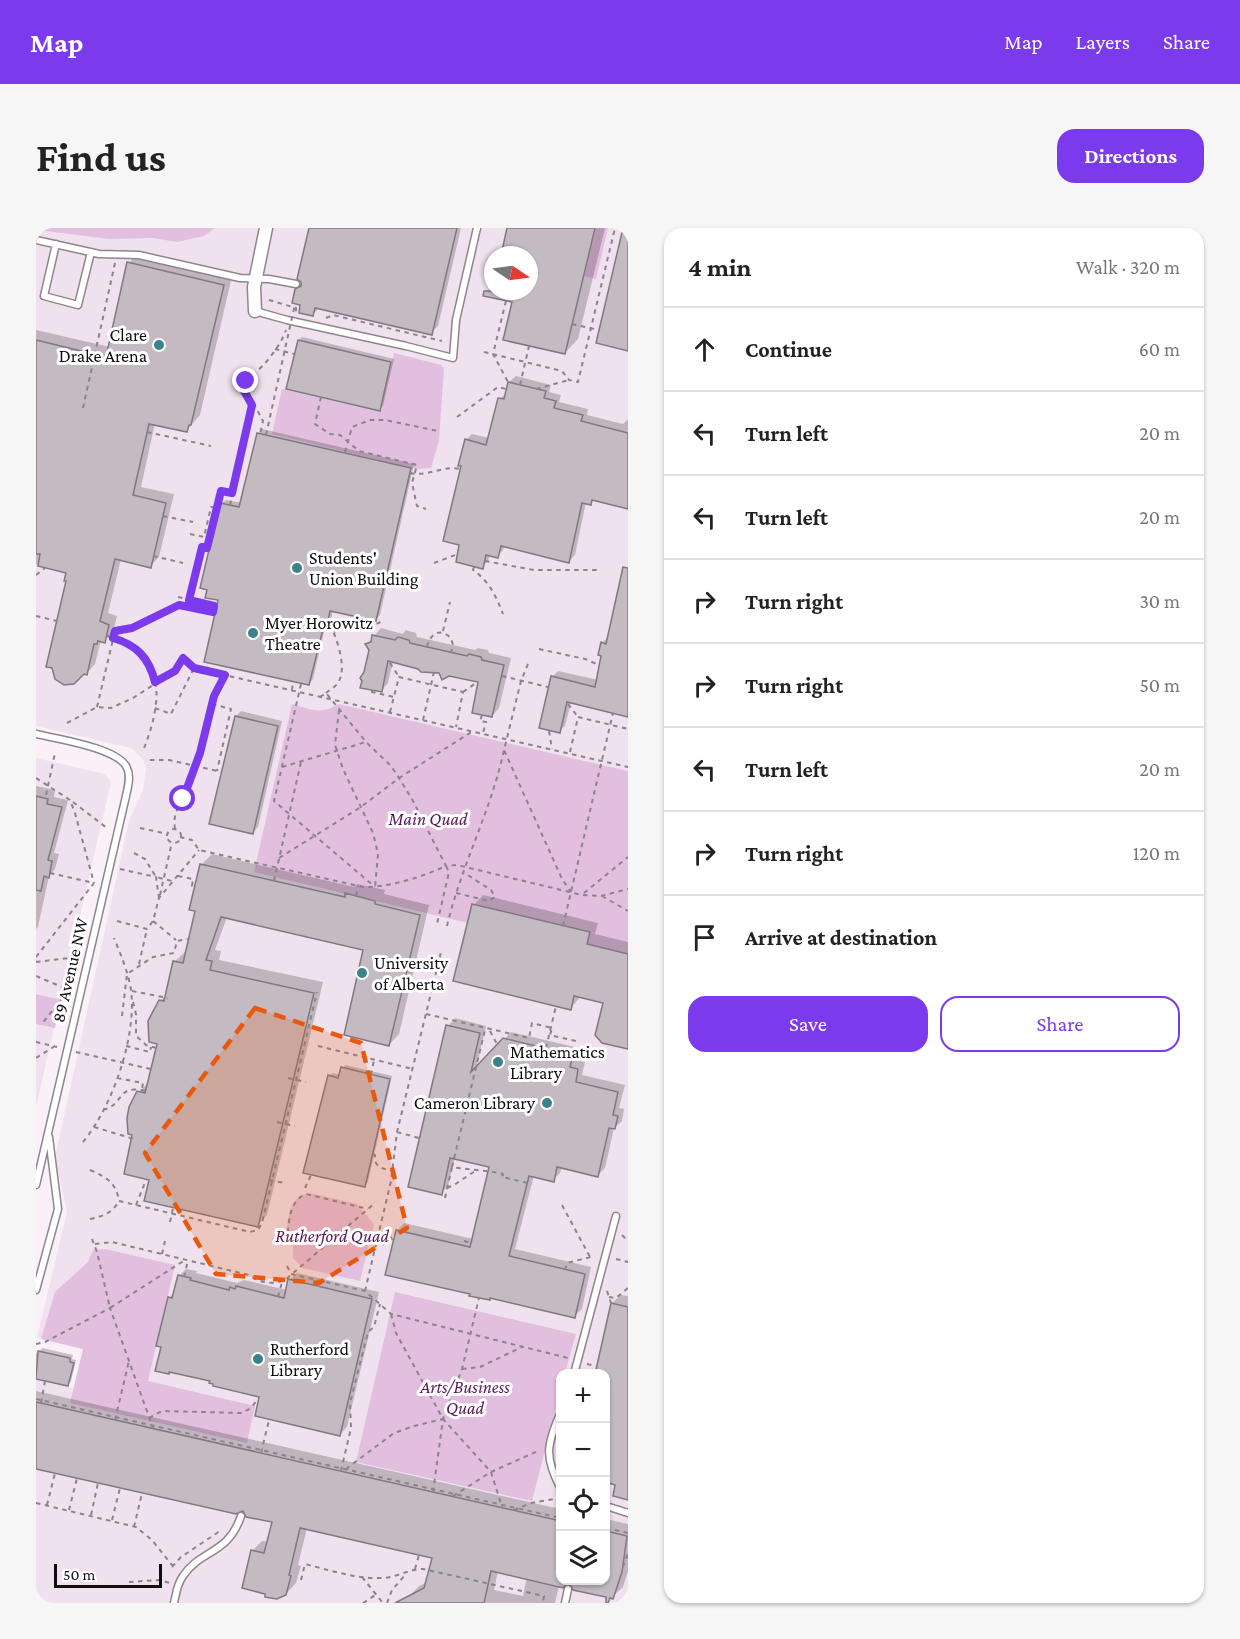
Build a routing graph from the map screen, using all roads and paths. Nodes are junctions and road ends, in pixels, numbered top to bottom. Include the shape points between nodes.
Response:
1 (266, 228) edge
2 (477, 228) edge
3 (615, 228) edge
4 (36, 240) edge
5 (56, 244) junction
6 (91, 252) junction
7 (117, 255) junction
8 (255, 277) junction
9 (296, 284) dead end
10 (266, 297) dead end
11 (506, 301) dead end
12 (296, 304) dead end
13 (255, 311) joint
14 (297, 315) dead end
15 (321, 321) dead end
16 (573, 324) dead end
17 (286, 329) dead end
18 (599, 330) dead end
19 (442, 341) dead end
20 (529, 346) dead end
21 (275, 350) junction
22 (484, 352) dead end
23 (294, 354) dead end
24 (494, 354) junction
25 (569, 380) junction
26 (508, 382) dead end
27 (520, 385) dead end
28 (506, 389) dead end
29 (536, 389) dead end
30 (321, 397) dead end
31 (252, 405) junction
32 (83, 408) dead end
33 (457, 417) dead end
34 (438, 431) dead end
35 (147, 432) dead end
36 (260, 434) dead end
37 (266, 435) dead end
38 (347, 442) junction
39 (211, 446) dead end
40 (345, 452) dead end
41 (460, 469) dead end
42 (410, 472) dead end
43 (232, 493) junction
44 (230, 505) dead end
45 (217, 508) junction
46 (426, 509) dead end
47 (163, 516) dead end
48 (193, 522) dead end
49 (190, 534) dead end
50 (458, 554) dead end
51 (153, 556) dead end
52 (485, 561) dead end
53 (183, 563) dead end
54 (434, 563) dead end
55 (474, 567) dead end
56 (45, 568) dead end
57 (601, 570) dead end
58 (36, 575) edge
59 (178, 597) dead end
60 (189, 600) junction
61 (450, 602) dead end
62 (503, 614) dead end
63 (36, 616) edge
64 (383, 620) dead end
65 (57, 621) dead end
66 (328, 621) dead end
67 (334, 632) junction
68 (443, 633) junction
69 (106, 636) dead end
70 (113, 638) junction
71 (427, 647) dead end
72 (539, 649) dead end
73 (451, 653) dead end
74 (209, 663) dead end
75 (390, 663) dead end
76 (528, 664) dead end
77 (600, 665) dead end
78 (194, 668) junction
79 (207, 671) junction
80 (434, 672) dead end
81 (225, 675) junction
82 (502, 676) dead end
83 (399, 677) junction
84 (521, 681) junction
85 (155, 682) junction
86 (293, 682) dead end
87 (476, 683) dead end
88 (301, 684) dead end
89 (431, 684) junction
90 (549, 687) dead end
91 (292, 690) junction
92 (372, 691) dead end
93 (299, 692) junction
94 (463, 692) junction
95 (326, 693) junction
96 (320, 697) junction
97 (394, 697) junction
98 (330, 699) junction
99 (212, 704) junction
100 (568, 704) dead end
101 (97, 707) junction
102 (156, 708) junction
103 (339, 710) junction
104 (390, 712) junction
105 (613, 713) dead end
106 (482, 715) dead end
107 (578, 717) junction
108 (423, 720) junction
109 (67, 723) dead end
110 (610, 725) junction
111 (456, 727) junction
112 (628, 729) edge
113 (472, 730) junction
114 (549, 731) dead end
115 (483, 733) junction
116 (36, 734) edge
117 (507, 738) junction
118 (366, 742) junction
119 (144, 748) dead end
120 (552, 749) junction
121 (504, 750) junction
122 (336, 751) junction
123 (55, 753) dead end
124 (570, 753) junction
125 (150, 760) dead end
126 (602, 761) junction
127 (300, 762) junction
128 (195, 766) junction
129 (282, 767) junction
130 (628, 767) edge
131 (217, 771) junction
132 (222, 772) dead end
133 (36, 778) edge
134 (399, 778) junction
135 (47, 786) junction
136 (45, 795) dead end
137 (70, 800) junction
138 (361, 807) junction
139 (289, 814) junction
140 (107, 828) dead end
141 (140, 828) dead end
142 (175, 829) junction
143 (168, 834) junction
144 (314, 835) junction
145 (180, 837) junction
146 (172, 842) junction
147 (198, 850) junction
148 (134, 853) dead end
149 (628, 857) edge
150 (279, 858) junction
151 (446, 866) junction
152 (276, 867) junction
153 (465, 867) junction
154 (120, 869) dead end
155 (463, 872) junction
156 (50, 873) dead end
157 (178, 876) junction
158 (156, 877) junction
159 (164, 879) junction
160 (173, 881) junction
161 (274, 881) dead end
162 (94, 883) junction
163 (358, 886) junction
164 (194, 887) dead end
165 (375, 887) junction
166 (628, 890) edge
167 (571, 892) junction
168 (455, 893) junction
169 (582, 895) junction
170 (356, 896) dead end
171 (601, 896) junction
172 (159, 898) junction
173 (628, 911) edge
174 (117, 921) dead end
175 (153, 921) junction
176 (437, 924) dead end
177 (447, 926) dead end
178 (562, 926) dead end
179 (147, 929) junction
180 (114, 938) dead end
181 (188, 939) dead end
182 (177, 941) junction
183 (441, 952) dead end
184 (36, 957) edge
185 (77, 957) dead end
186 (36, 962) edge
187 (139, 965) junction
188 (127, 974) junction
189 (36, 976) edge
190 (131, 990) junction
191 (317, 992) dead end
192 (131, 997) junction
193 (168, 998) dead end
194 (556, 1006) dead end
195 (426, 1014) junction
196 (122, 1016) dead end
197 (41, 1025) dead end
198 (485, 1028) junction
199 (489, 1029) junction
200 (576, 1041) dead end
201 (36, 1042) edge
202 (497, 1044) dead end
203 (126, 1046) junction
204 (152, 1046) junction
205 (318, 1046) dead end
206 (156, 1048) dead end
207 (546, 1048) dead end
208 (76, 1052) dead end
209 (36, 1058) edge
210 (374, 1059) junction
211 (122, 1063) junction
212 (413, 1068) junction
213 (151, 1070) dead end
214 (371, 1075) dead end
215 (117, 1078) junction
216 (288, 1078) dead end
217 (296, 1080) junction
218 (306, 1082) dead end
219 (103, 1110) junction
220 (277, 1122) dead end
221 (286, 1124) junction
222 (295, 1126) dead end
223 (94, 1127) junction
224 (48, 1131) junction
225 (397, 1132) junction
226 (419, 1138) dead end
227 (134, 1139) dead end
228 (82, 1142) dead end
229 (373, 1154) dead end
230 (452, 1167) junction
231 (90, 1170) dead end
232 (393, 1171) junction
233 (475, 1171) junction
234 (311, 1175) dead end
235 (146, 1180) dead end
236 (271, 1180) junction
237 (285, 1184) dead end
238 (532, 1184) dead end
239 (36, 1185) edge
240 (305, 1188) dead end
241 (447, 1188) junction
242 (445, 1198) dead end
243 (119, 1201) junction
244 (375, 1203) dead end
245 (136, 1205) junction
246 (562, 1205) dead end
247 (173, 1208) dead end
248 (368, 1209) junction
249 (172, 1214) junction
250 (616, 1216) dead end
251 (90, 1219) dead end
252 (170, 1222) dead end
253 (288, 1232) dead end
254 (92, 1239) dead end
255 (165, 1241) dead end
256 (464, 1241) dead end
257 (471, 1243) dead end
258 (95, 1244) junction
259 (162, 1254) junction
260 (600, 1255) dead end
261 (590, 1257) junction
262 (613, 1258) dead end
263 (187, 1260) junction
264 (628, 1262) edge
265 (287, 1266) dead end
266 (566, 1270) dead end
267 (291, 1274) junction
268 (184, 1276) dead end
269 (282, 1282) junction
270 (628, 1288) edge
271 (36, 1290) edge
272 (365, 1291) junction
273 (278, 1296) dead end
274 (609, 1297) dead end
275 (479, 1298) dead end
276 (380, 1304) junction
277 (110, 1308) junction
278 (391, 1314) junction
279 (470, 1335) junction
280 (36, 1344) edge
281 (522, 1347) junction
282 (577, 1360) junction
283 (129, 1361) junction
284 (462, 1369) junction
285 (575, 1369) edge
286 (45, 1381) dead end
287 (258, 1398) dead end
288 (36, 1399) edge
289 (41, 1403) dead end
290 (116, 1418) junction
291 (149, 1418) junction
292 (269, 1419) dead end
293 (443, 1419) junction
294 (558, 1423) edge
295 (152, 1426) junction
296 (548, 1448) junction
297 (261, 1453) dead end
298 (344, 1469) junction
299 (490, 1472) junction
300 (55, 1473) dead end
301 (556, 1477) edge
302 (77, 1478) dead end
303 (98, 1483) dead end
304 (120, 1488) dead end
305 (434, 1490) junction
306 (142, 1493) dead end
307 (454, 1495) junction
308 (556, 1499) edge
309 (36, 1503) edge
310 (47, 1506) junction
311 (502, 1506) junction
312 (610, 1507) edge
313 (519, 1508) junction
314 (514, 1510) dead end
315 (69, 1511) junction
316 (628, 1513) edge
317 (90, 1516) junction
318 (241, 1516) joint
319 (556, 1517) edge
320 (112, 1521) junction
321 (134, 1527) junction
322 (610, 1529) edge
323 (628, 1533) edge
324 (419, 1555) dead end
325 (628, 1556) edge
326 (172, 1567) junction
327 (623, 1567) dead end
328 (416, 1569) junction
329 (406, 1574) junction
330 (182, 1576) junction
331 (362, 1577) junction
332 (301, 1580) dead end
333 (129, 1582) dead end
334 (178, 1584) junction
335 (568, 1589) dead end
336 (377, 1594) junction
337 (628, 1600) edge
338 (543, 1602) edge
339 (174, 1603) edge
340 (363, 1603) edge
341 (385, 1603) edge
342 (565, 1603) edge
343 (616, 1603) edge

1 - 8 street
2 - 13 lane via 456,320 453,358
3 - 25 path via 578,382
4 - 5 lane
5 - 6 lane
5 - 6 lane via 44,296 78,304
6 - 7 lane
7 - 8 lane via 139,255 240,278
7 - 32 path
8 - 9 lane
8 - 13 street
10 - 14 path via 296,308
11 - 24 path
12 - 37 path, bridge
15 - 19 path via 333,315
16 - 18 path, bridge
17 - 21 path
20 - 27 path, bridge
21 - 23 path
21 - 31 path via 250,378 239,382
22 - 24 path
24 - 25 path via 562,371
24 - 26 path
25 - 29 path
28 - 33 path via 498,387
30 - 38 path via 315,424
31 - 36 path via 263,421
31 - 43 path
34 - 38 path via 370,420 352,427
35 - 39 path
38 - 40 path
38 - 46 path via 359,451 417,465 412,483 417,506
41 - 42 path, bridge via 420,475
43 - 44 path
43 - 45 path via 221,491
45 - 49 path via 211,507 204,537
45 - 60 path
47 - 48 path
50 - 54 path
51 - 53 path
52 - 57 path via 534,570
55 - 62 path via 493,590
56 - 58 path
59 - 60 path
60 - 70 path via 215,606 213,612 179,605 132,628 115,631
61 - 68 path
63 - 65 path
64 - 67 path via 371,625 346,624
66 - 67 path
67 - 95 path via 342,672 338,683
68 - 71 path via 432,635
68 - 73 path via 452,641
69 - 70 path
70 - 85 path via 144,655
70 - 101 path
72 - 77 path
74 - 79 path
75 - 83 path
76 - 84 path
78 - 79 path
78 - 85 path via 183,658 175,671
78 - 102 path via 171,714
79 - 81 path
80 - 89 path
81 - 91 path
81 - 99 path
82 - 84 path
83 - 89 path
83 - 97 path
84 - 90 path
84 - 117 path
85 - 101 path via 111,708
85 - 102 path
86 - 91 path
87 - 94 path
88 - 93 path
89 - 94 path
89 - 108 path
91 - 93 path
92 - 97 path
93 - 96 path
93 - 129 path
94 - 111 path
95 - 96 path
95 - 98 path
96 - 98 path
97 - 104 path
98 - 103 path
98 - 104 path
99 - 128 path
99 - 131 path via 231,709
100 - 107 path
101 - 109 path
102 - 119 path
103 - 118 path
103 - 122 path via 334,736
104 - 108 path
105 - 110 path
106 - 115 path via 480,721 486,722
107 - 110 path
107 - 124 path
108 - 111 path
110 - 112 path
110 - 126 path
111 - 113 path
113 - 115 path
113 - 134 path
114 - 120 path
115 - 117 path
116 - 224 lane, 89 Avenue NW via 113,753 124,762 129,774
117 - 120 path
117 - 121 path
118 - 122 path
118 - 134 path
120 - 124 path
121 - 153 path via 499,776
121 - 167 path
122 - 127 path
122 - 138 path
123 - 135 path
124 - 126 path
125 - 128 path
126 - 130 path
126 - 167 path
127 - 129 path
127 - 139 path
128 - 131 path
128 - 142 path via 176,810
129 - 139 path via 274,801
131 - 132 path
133 - 135 path
134 - 138 path
134 - 151 path
135 - 136 path
135 - 137 path
137 - 140 path
137 - 162 path
138 - 144 path
138 - 165 path via 378,854
139 - 144 path
139 - 150 path
141 - 143 path
142 - 143 path
142 - 145 path
143 - 146 path
144 - 150 path
144 - 165 path
145 - 146 path
145 - 147 path via 192,840
146 - 159 path
147 - 152 path
147 - 157 path
148 - 158 path via 145,859
149 - 169 path
150 - 152 path
151 - 153 path
151 - 165 path
151 - 176 path via 449,872
152 - 161 path
152 - 163 path
153 - 155 path
153 - 167 path
154 - 158 path
155 - 168 path
155 - 168 path via 491,890 495,897 489,901
156 - 162 path
157 - 160 path
157 - 164 path via 193,879
158 - 159 path
158 - 172 path
159 - 160 path
159 - 172 path
160 - 172 path
162 - 184 path
163 - 165 path
163 - 170 path
166 - 171 path
167 - 169 path
167 - 178 path
168 - 177 path
169 - 171 path
171 - 173 path
172 - 175 path
174 - 179 path
175 - 179 path
175 - 182 path
179 - 187 path
180 - 188 path
181 - 182 path
182 - 187 path via 174,953 153,957
183 - 195 path
185 - 186 path
187 - 188 path
188 - 190 path
188 - 196 path
189 - 197 path via 69,990
190 - 192 path
190 - 193 path
191 - 217 path
192 - 203 path
192 - 204 path via 136,1036
194 - 207 path, bridge
195 - 198 path
195 - 212 path
198 - 199 path
198 - 230 path
199 - 200 path via 529,1038 532,1023 552,1028 550,1035
199 - 202 path
201 - 209 path via 57,1047
203 - 204 path via 150,1052
203 - 211 path
204 - 206 path
205 - 210 path
208 - 211 path
210 - 212 path
210 - 214 path
211 - 213 path
211 - 215 path
212 - 225 path
215 - 219 path
215 - 219 path via 144,1083 144,1090 127,1089 116,1105
216 - 217 path
217 - 218 path
217 - 221 path
219 - 223 path
220 - 221 path
221 - 222 path
221 - 236 path
223 - 227 path
223 - 228 path
224 - 239 lane, 89 Avenue NW
224 - 271 lane via 58,1209
225 - 226 path
225 - 232 path
229 - 232 path via 379,1167
230 - 233 path
230 - 241 path
231 - 243 path via 110,1180
232 - 272 path
233 - 238 path via 503,1174 502,1178
233 - 241 path
234 - 240 path
235 - 245 path
236 - 237 path
236 - 249 path via 260,1228 255,1232
241 - 242 path
243 - 245 path
243 - 251 path via 109,1214
244 - 248 path
245 - 249 path
246 - 261 path
247 - 249 path
248 - 253 path via 306,1194 294,1205
248 - 267 path
249 - 252 path
250 - 282 lane
254 - 258 path
255 - 259 path
256 - 257 path
258 - 259 path via 112,1242
258 - 277 path
259 - 263 path
260 - 261 path
261 - 266 path via 567,1263
262 - 264 path
263 - 268 path
263 - 269 path via 262,1281
263 - 277 path
265 - 267 path
267 - 269 path
267 - 272 path
269 - 273 path
270 - 274 path via 616,1298
272 - 276 path
275 - 279 path
276 - 278 path
276 - 298 path via 374,1327 368,1332 350,1404 351,1428
277 - 280 path
277 - 283 path
278 - 279 path
278 - 293 path via 396,1333
279 - 281 path
279 - 284 path
281 - 282 path
281 - 284 path via 480,1367
282 - 285 lane
283 - 290 path
283 - 291 path
284 - 293 path
286 - 289 path, bridge
287 - 291 path via 242,1413 166,1411
288 - 290 path
290 - 295 path
291 - 295 path
292 - 297 path, bridge
293 - 298 path via 394,1433
293 - 299 path
293 - 305 path
294 - 296 lane
295 - 298 path
296 - 299 path
296 - 301 lane
298 - 305 path
299 - 307 path
299 - 311 path
300 - 310 path
302 - 315 path
303 - 317 path
304 - 320 path
305 - 307 path
306 - 321 path
307 - 311 path
308 - 313 path
309 - 310 path
310 - 315 path
311 - 313 path
312 - 316 lane
313 - 314 path
313 - 319 path
315 - 317 path
317 - 320 path
318 - 326 path
318 - 330 lane via 228,1541
320 - 321 path
321 - 326 path via 152,1540
322 - 323 path
324 - 328 path
325 - 327 path, bridge
326 - 330 path
328 - 329 path
328 - 338 path via 544,1596
329 - 331 path
329 - 341 path
330 - 334 lane
331 - 332 path via 305,1564
331 - 336 path
333 - 334 path via 159,1580
334 - 339 lane
335 - 342 lane
336 - 340 path
336 - 341 path
337 - 343 path

